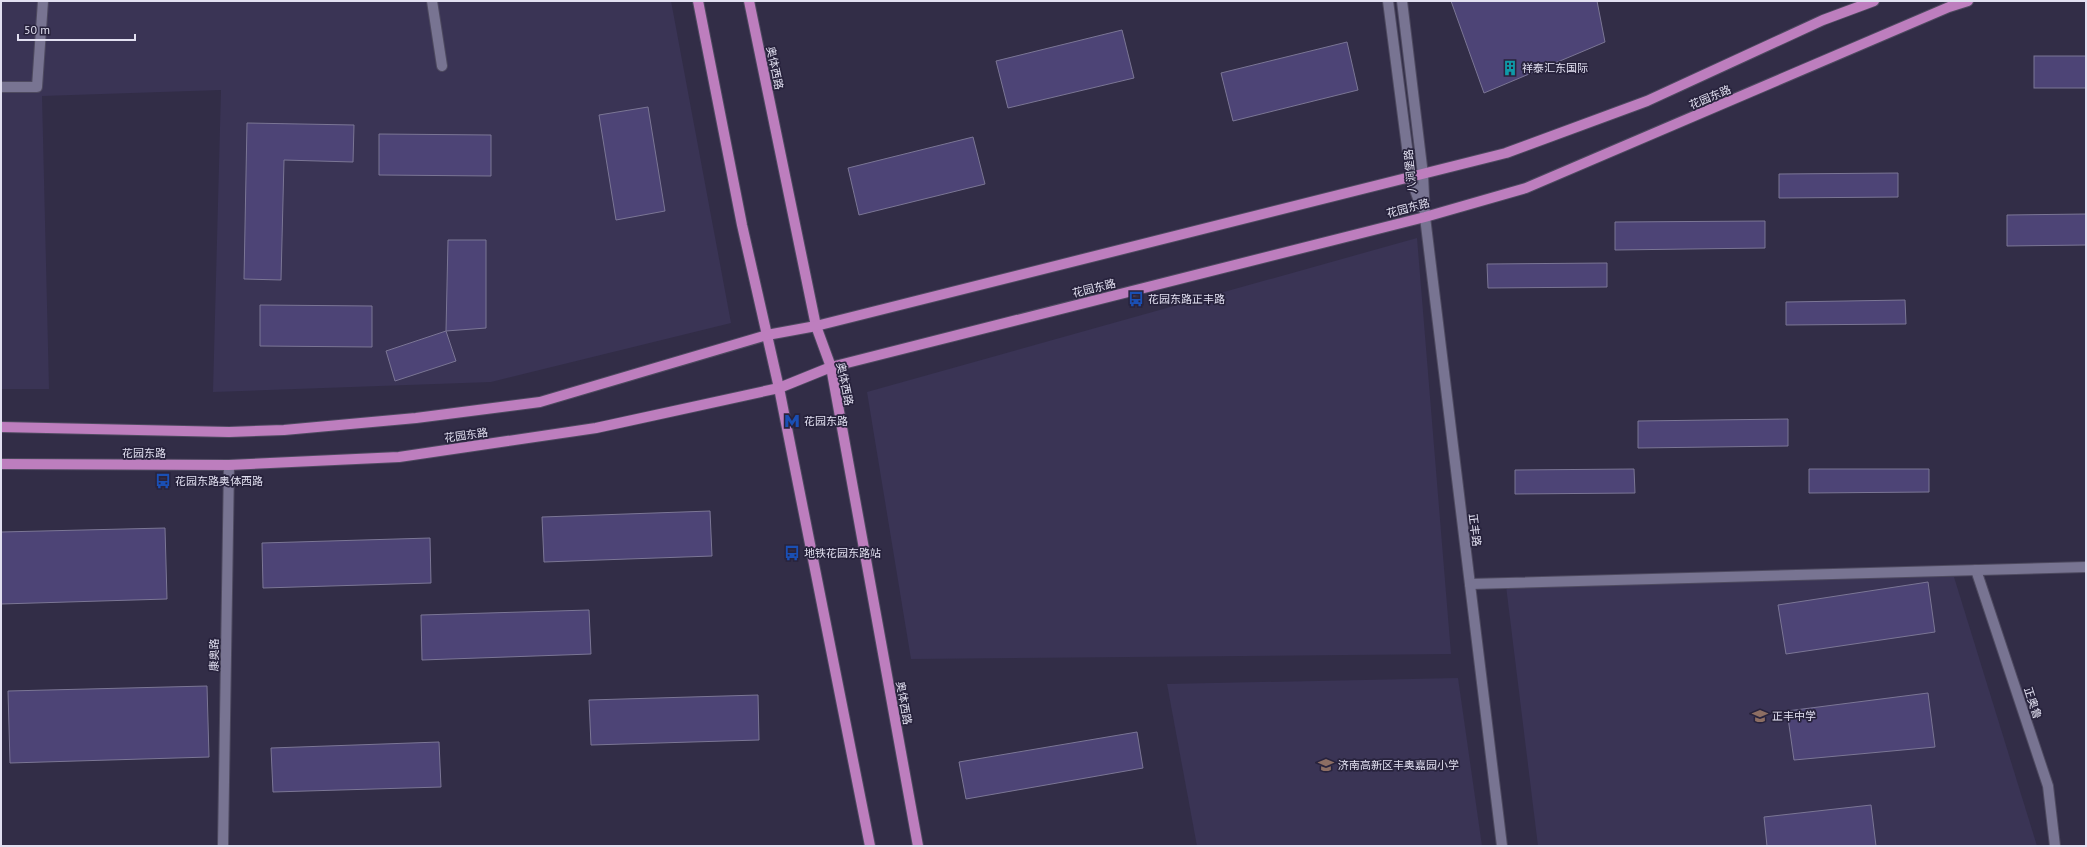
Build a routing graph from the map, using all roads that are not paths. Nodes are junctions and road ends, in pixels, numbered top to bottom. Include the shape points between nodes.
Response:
1 (43, 1) edge
2 (432, 1) edge
3 (698, 1) edge
4 (749, 1) edge
5 (1388, 1) edge
6 (1402, 1) edge
7 (1874, 1) edge
8 (1968, 1) edge
9 (442, 66) dead end
10 (1, 87) edge
11 (1424, 175) junction
12 (1411, 178) junction
13 (1425, 217) junction
14 (816, 326) junction
15 (767, 335) junction
16 (831, 367) junction
17 (779, 388) junction
18 (1, 427) edge
19 (1, 464) edge
20 (229, 465) junction
21 (2086, 567) edge
22 (1976, 570) junction
23 (1470, 584) junction
24 (224, 846) edge
25 (870, 846) edge
26 (918, 846) edge
27 (1502, 846) edge
28 (2055, 846) edge

1 - 10 street via 37,87
2 - 9 street
3 - 15 main road via 742,226
4 - 14 main road, 奥体西路
5 - 12 street, 八涧堡路
6 - 11 street, 八涧堡路
7 - 11 main road, 花园东路 via 1823,20 1647,101 1506,153
8 - 13 main road, 花园东路 via 1526,188
11 - 12 main road, 花园东路
11 - 13 street, 八涧堡路
12 - 13 street, 八涧堡路
12 - 14 main road, 花园东路
13 - 16 main road, 花园东路
13 - 23 street, 正丰路
14 - 15 main road, 花园东路
14 - 16 main road, 奥体西路
15 - 17 main road
15 - 18 main road, 花园东路 via 540,402 416,418 284,430 229,432
16 - 17 main road, 花园东路
16 - 26 main road, 奥体西路
17 - 20 main road, 花园东路 via 596,428 407,456
17 - 25 main road
19 - 20 main road, 花园东路
20 - 24 street, 康奥路
21 - 22 street
22 - 23 street
22 - 28 street, 正奥鲁 via 2048,786
23 - 27 street, 正丰路

